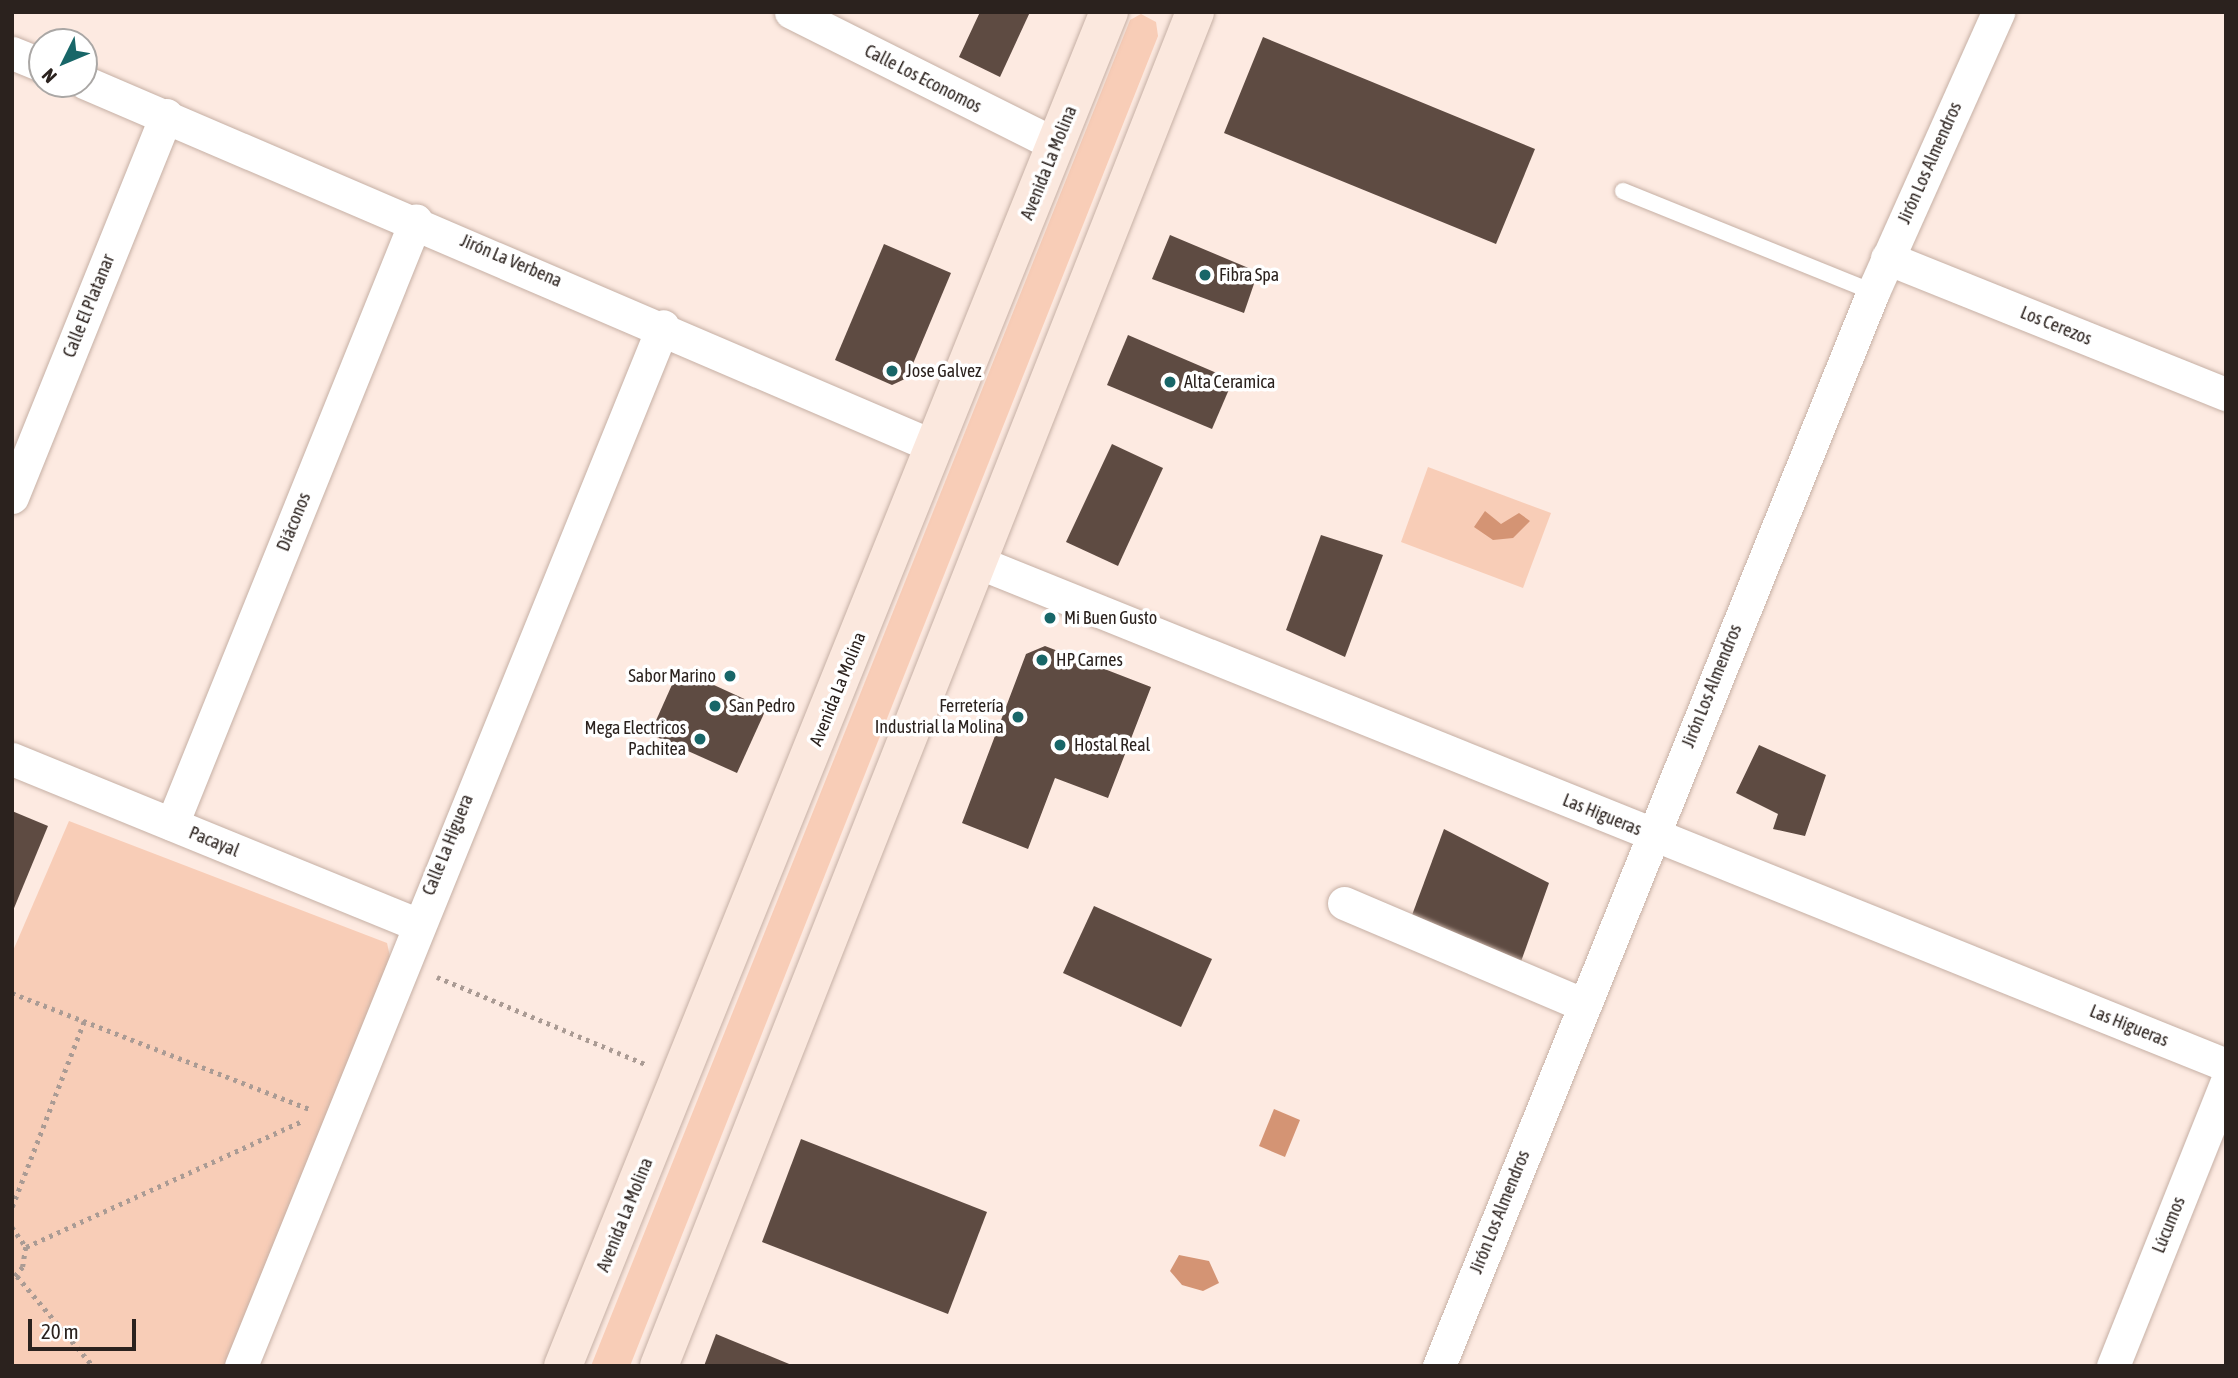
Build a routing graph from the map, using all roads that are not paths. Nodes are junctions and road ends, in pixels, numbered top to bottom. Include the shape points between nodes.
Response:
1 (791, 12) edge
2 (1110, 12) edge
3 (1998, 12) edge
4 (1188, 19) edge
5 (98, 88) edge
6 (166, 116) junction
7 (1057, 145) junction
8 (1623, 191) dead end
9 (416, 220) junction
10 (1887, 258) junction
11 (1873, 292) junction
12 (663, 327) junction
13 (2226, 394) edge
14 (935, 447) junction
15 (12, 497) edge
16 (979, 563) junction
17 (12, 759) edge
18 (172, 824) junction
19 (1651, 835) junction
20 (1344, 903) dead end
21 (416, 924) junction
22 (1584, 1005) junction
23 (2226, 1065) edge
24 (2226, 1084) edge
25 (241, 1366) edge
26 (564, 1366) edge
27 (659, 1366) edge
28 (1439, 1366) edge
29 (2113, 1366) edge

1 - 7 street, Calle Los Economos
2 - 7 main road, Avenida La Molina
3 - 10 street, Jirón Los Almendros
4 - 16 main road
5 - 6 street, Jirón La Verbena
6 - 9 street, Jirón La Verbena
6 - 15 street, Calle El Platanar
7 - 14 main road, Avenida La Molina
8 - 11 lane
9 - 12 street, Jirón La Verbena
9 - 18 street, Diáconos
10 - 11 street, Jirón Los Almendros
10 - 13 street, Los Cerezos
11 - 19 street, Jirón Los Almendros
12 - 14 street, Jirón La Verbena
12 - 21 street, Calle La Higuera
14 - 26 main road, Avenida La Molina
16 - 19 street, Las Higueras
16 - 27 main road
17 - 18 street, Pacayal
18 - 21 street, Pacayal
19 - 22 street, Jirón Los Almendros
19 - 23 street, Las Higueras
20 - 22 street
21 - 25 street, Calle La Higuera
22 - 28 street, Jirón Los Almendros
24 - 29 street, Lúcumos

